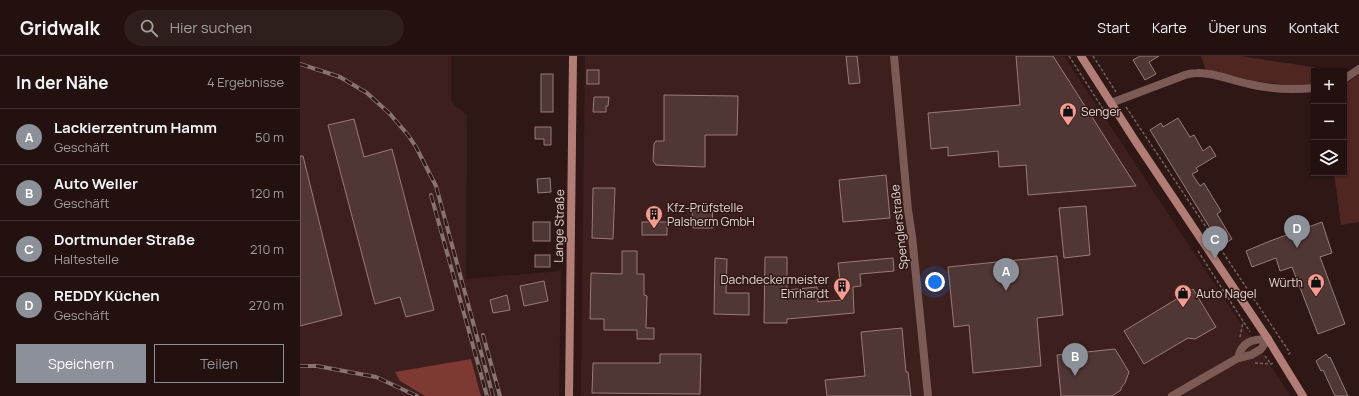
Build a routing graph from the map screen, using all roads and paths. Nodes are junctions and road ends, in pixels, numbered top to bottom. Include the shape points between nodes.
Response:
1 (573, 56) edge
2 (894, 56) edge
3 (1081, 56) edge
4 (1093, 56) edge
5 (1359, 69) edge
6 (1347, 77) edge
7 (1311, 88) edge
8 (1121, 99) junction
9 (1111, 103) junction
10 (1268, 339) junction
11 (1238, 358) junction
12 (1281, 360) junction
13 (569, 396) edge
14 (928, 396) edge
15 (1172, 396) edge
16 (1303, 396) edge

1 - 13 main road, Lange Straße
2 - 14 street, Spenglerstraße
3 - 9 main road
4 - 8 path
5 - 6 street
7 - 8 street via 1265,87 1197,73 1184,75
8 - 9 street
8 - 12 path via 1290,353
9 - 10 main road
10 - 11 street via 1261,349
10 - 11 street via 1254,339 1246,344 1240,350
10 - 12 main road
11 - 15 street
12 - 16 main road

